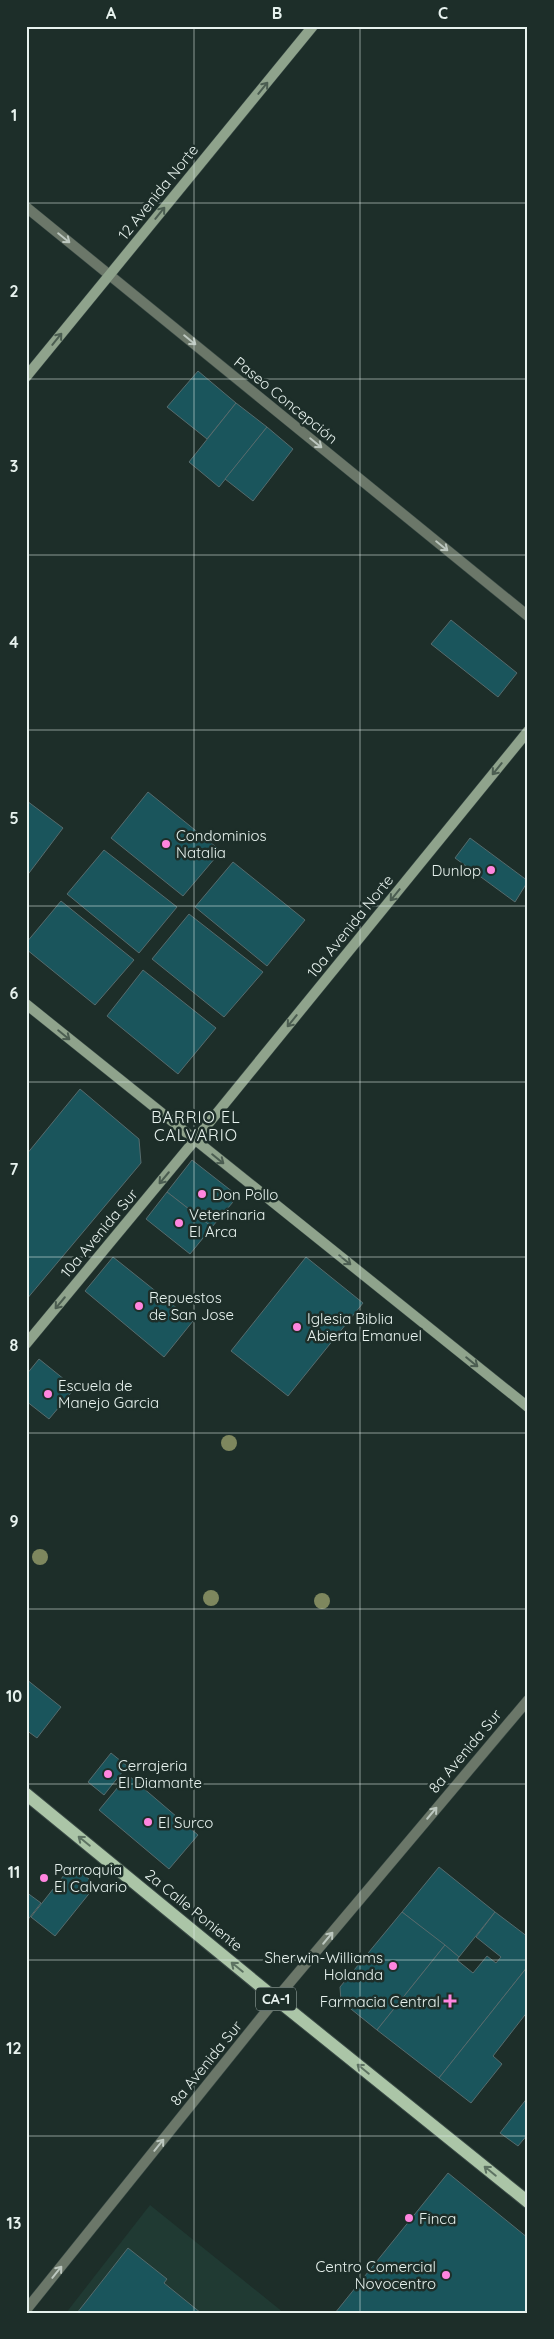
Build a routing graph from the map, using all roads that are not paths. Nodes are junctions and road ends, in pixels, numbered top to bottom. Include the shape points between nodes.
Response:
1 (313, 26) edge
2 (26, 207) edge
3 (110, 275) junction
4 (26, 377) edge
5 (528, 616) edge
6 (528, 731) edge
7 (26, 1004) edge
8 (195, 1140) junction
9 (26, 1344) edge
10 (528, 1407) edge
11 (528, 1700) edge
12 (26, 1794) edge
13 (276, 1999) junction
14 (528, 2202) edge
15 (26, 2310) edge

3 -> 1 street, 12 Avenida Norte
2 -> 3 street, Paseo Concepción
4 -> 3 street, 12 Avenida Norte
3 -> 5 street, Paseo Concepción
6 -> 8 street, 10a Avenida Norte
7 -> 8 street
8 -> 9 street, 10a Avenida Sur
8 -> 10 street
13 -> 11 street, 8a Avenida Sur
13 -> 12 main road, 2a Calle Poniente / CA-1
14 -> 13 main road, 2a Calle Poniente / CA-1
15 -> 13 street, 8a Avenida Sur

